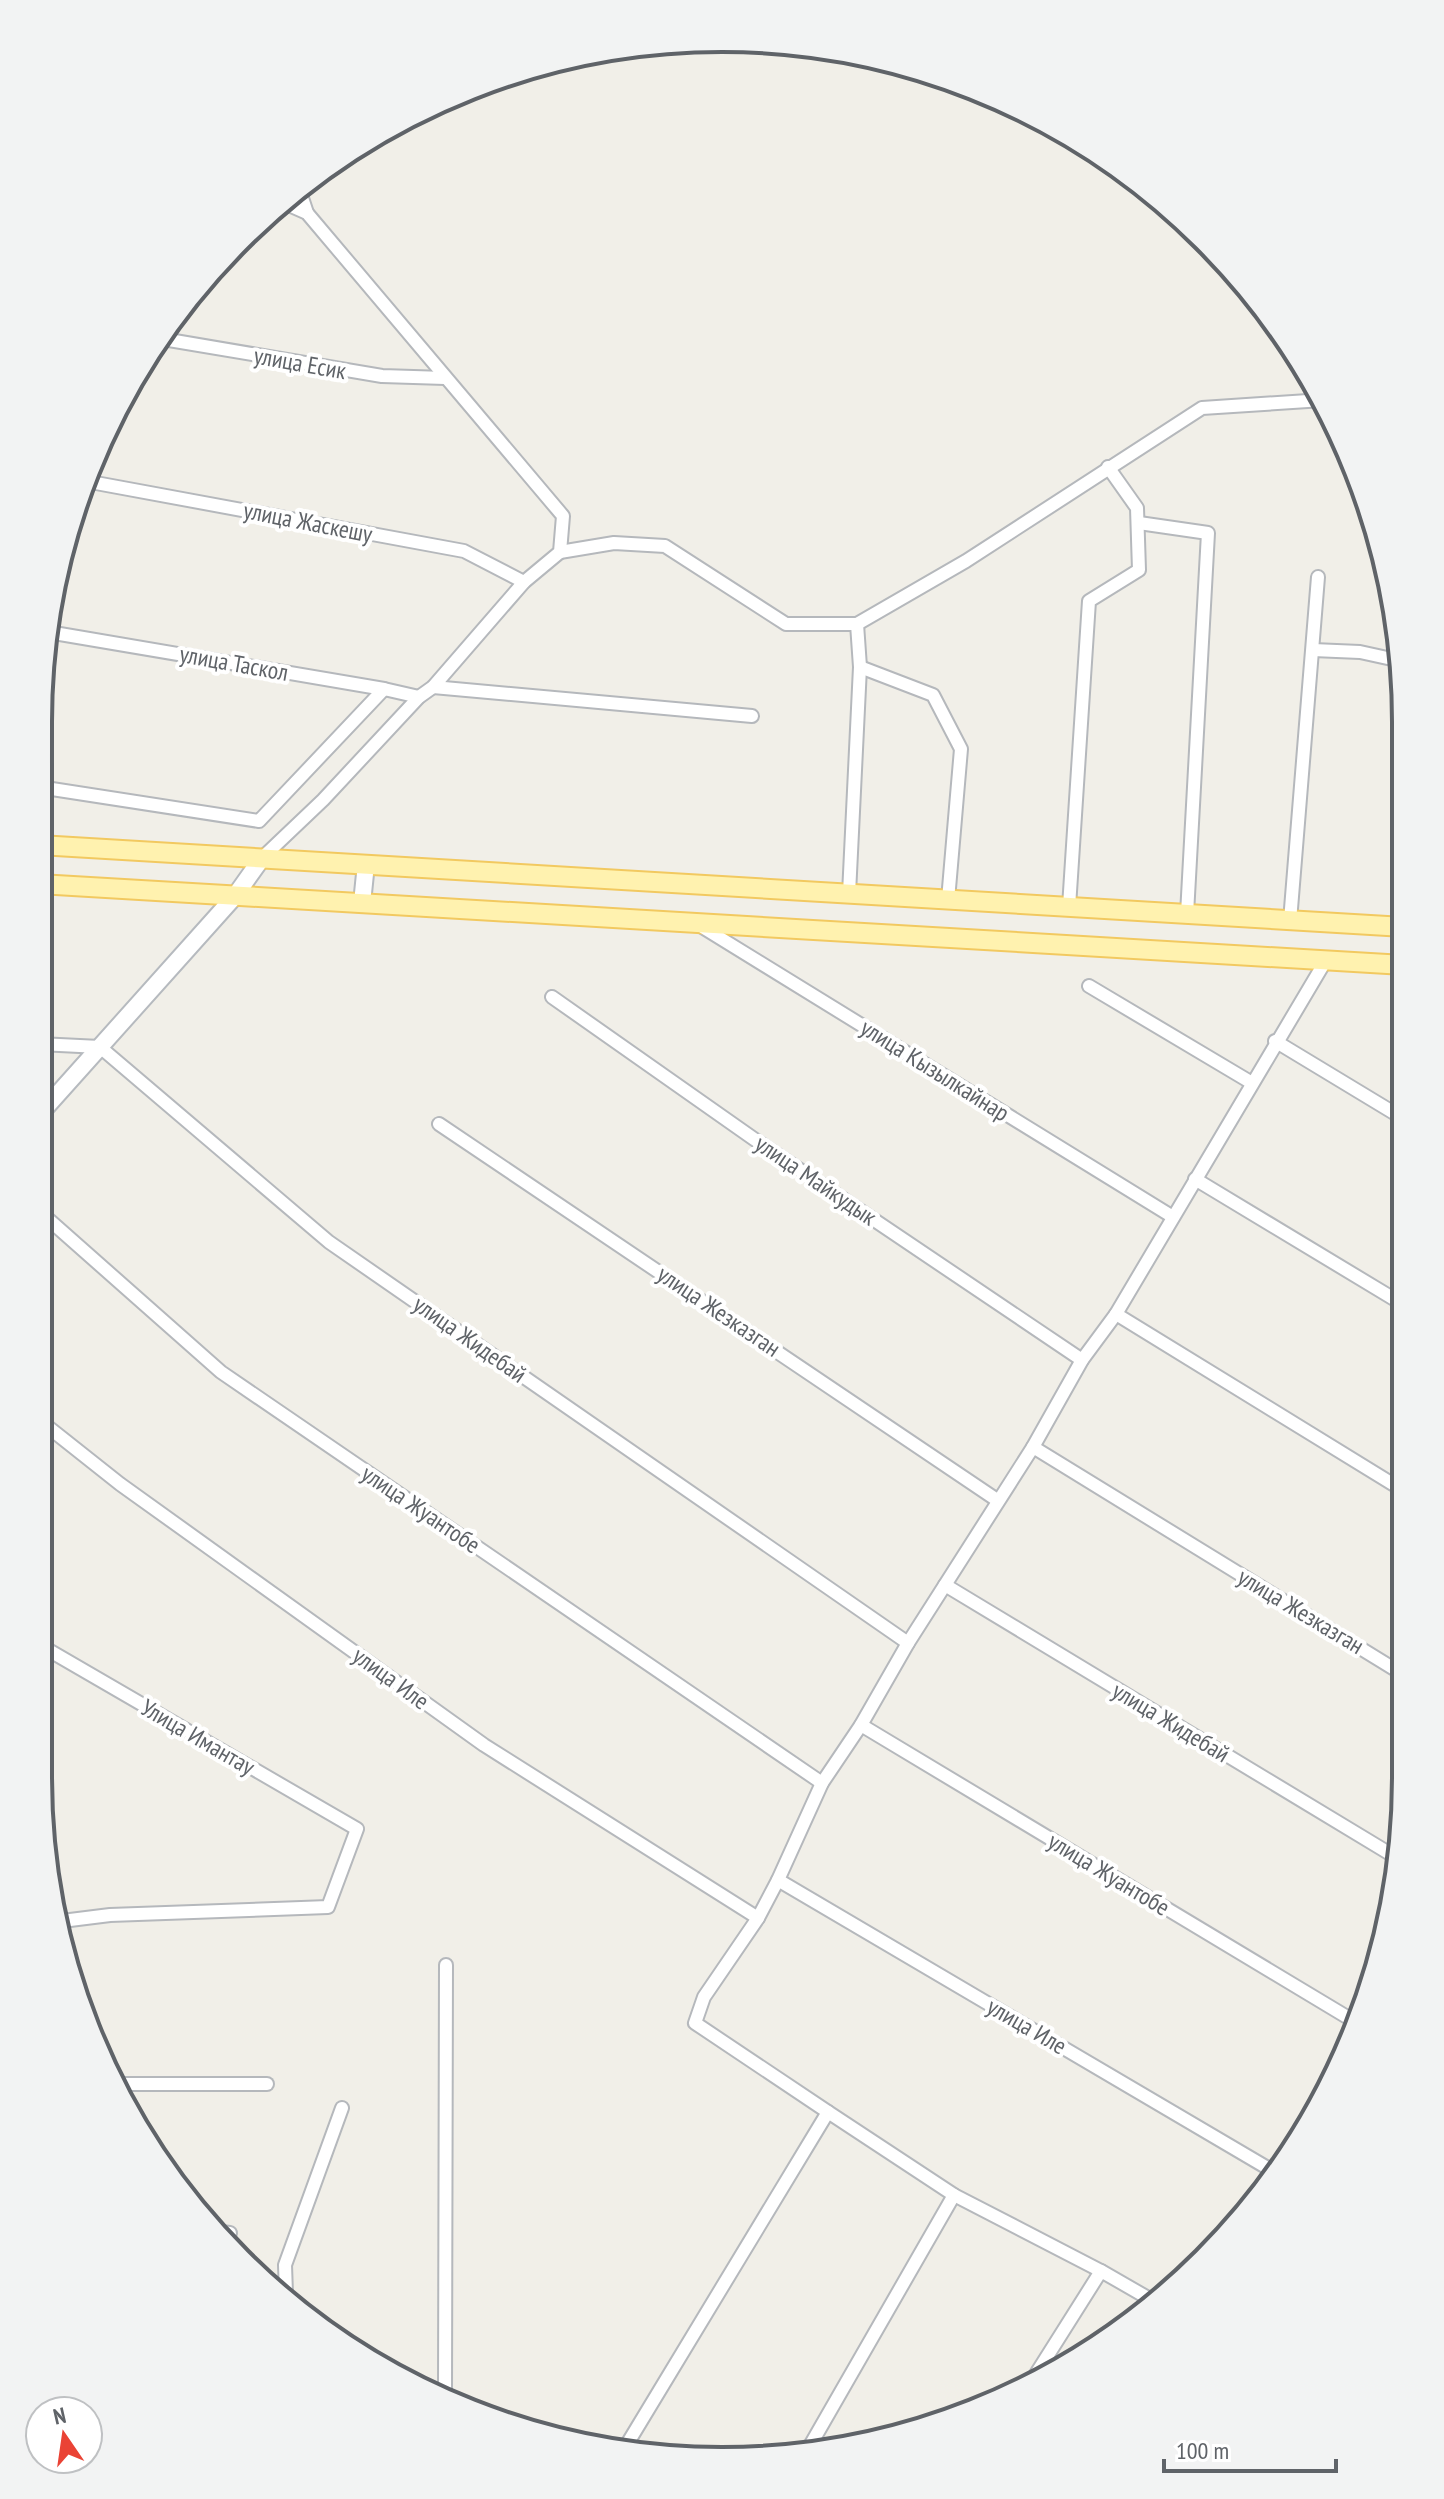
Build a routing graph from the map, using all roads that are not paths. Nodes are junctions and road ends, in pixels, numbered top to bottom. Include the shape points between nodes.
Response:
1 (302, 199) edge
2 (293, 207) edge
3 (307, 213) junction
4 (172, 340) edge
5 (445, 378) junction
6 (1309, 401) edge
7 (1108, 467) junction
8 (97, 483) edge
9 (1139, 523) junction
10 (560, 552) junction
11 (1318, 577) dead end
12 (524, 582) junction
13 (857, 624) junction
14 (58, 634) edge
15 (1313, 650) junction
16 (1389, 658) edge
17 (860, 667) junction
18 (433, 687) junction
19 (384, 689) junction
20 (419, 697) junction
21 (752, 716) dead end
22 (52, 789) edge
23 (52, 846) edge
24 (262, 858) junction
25 (366, 864) junction
26 (52, 885) edge
27 (849, 894) junction
28 (235, 896) junction
29 (948, 900) junction
30 (362, 903) junction
31 (1069, 907) junction
32 (1187, 914) junction
33 (1290, 921) junction
34 (696, 924) junction
35 (1392, 926) edge
36 (1326, 960) junction
37 (1392, 964) edge
38 (1089, 986) dead end
39 (552, 997) dead end
40 (1276, 1042) junction
41 (52, 1045) edge
42 (100, 1047) junction
43 (1252, 1083) junction
44 (52, 1101) edge
45 (1392, 1112) edge
46 (439, 1124) dead end
47 (1195, 1179) junction
48 (1173, 1217) junction
49 (52, 1222) edge
50 (1392, 1298) edge
51 (1116, 1314) junction
52 (1082, 1360) junction
53 (52, 1430) edge
54 (1033, 1447) junction
55 (1392, 1484) edge
56 (997, 1500) junction
57 (945, 1585) junction
58 (908, 1643) junction
59 (52, 1652) edge
60 (1392, 1668) edge
61 (861, 1725) junction
62 (822, 1783) junction
63 (1387, 1852) edge
64 (778, 1880) junction
65 (758, 1918) junction
66 (68, 1920) edge
67 (446, 1965) dead end
68 (1347, 2017) edge
69 (127, 2084) edge
70 (267, 2084) dead end
71 (342, 2108) dead end
72 (828, 2112) junction
73 (1266, 2167) edge
74 (954, 2195) junction
75 (1101, 2271) junction
76 (286, 2286) edge
77 (1145, 2296) edge
78 (1041, 2365) edge
79 (445, 2387) edge
80 (630, 2440) edge
81 (813, 2440) edge

1 - 3 street
2 - 3 street
3 - 5 street
4 - 5 street, улица Есик via 382,376
5 - 10 street via 563,516
6 - 7 street via 1202,408
7 - 9 street via 1137,508
7 - 13 street via 966,561
8 - 12 street, улица Жаскешу via 464,551
9 - 31 street via 1139,570 1089,601
9 - 32 street via 1208,533
10 - 12 street
10 - 13 street via 614,543 665,546 786,624
11 - 15 street
12 - 18 street
13 - 17 street
14 - 19 street, улица Таскол
15 - 16 street
15 - 33 street
17 - 27 street
17 - 29 street via 933,695 961,749
18 - 20 street
18 - 21 street
19 - 20 street, улица Таскол
19 - 22 street via 259,821
20 - 24 street
23 - 24 main road
24 - 25 main road
24 - 28 street
25 - 27 main road
25 - 30 street
26 - 28 main road
27 - 29 main road
28 - 30 main road
28 - 42 street
29 - 31 main road
30 - 34 main road
31 - 32 main road
32 - 33 main road
33 - 35 main road
34 - 36 main road
34 - 48 street, улица Кызылкайнар
36 - 37 main road
36 - 40 street
38 - 43 street
39 - 52 street, улица Майкудык
40 - 43 street
40 - 45 street
41 - 42 street
42 - 44 street
42 - 58 street, улица Жидебай via 329,1242
43 - 47 street
46 - 56 street, улица Жезказган
47 - 48 street
47 - 50 street
48 - 51 street
49 - 62 street, улица Жуантобе via 221,1372
51 - 52 street
51 - 55 street
52 - 54 street
53 - 65 street, улица Иле via 484,1745
54 - 56 street
54 - 60 street, улица Жезказган
56 - 57 street
57 - 58 street
57 - 63 street, улица Жидебай
58 - 61 street
59 - 66 street, Улица Имантау via 357,1829 328,1907
61 - 62 street
61 - 68 street, улица Жуантобе
62 - 64 street
64 - 65 street
64 - 73 street, улица Иле
65 - 72 street via 704,1997 695,2023
67 - 79 street
69 - 70 street
71 - 76 street via 285,2265
72 - 74 street
72 - 80 street
74 - 75 street
74 - 81 street
75 - 77 street
75 - 78 street

